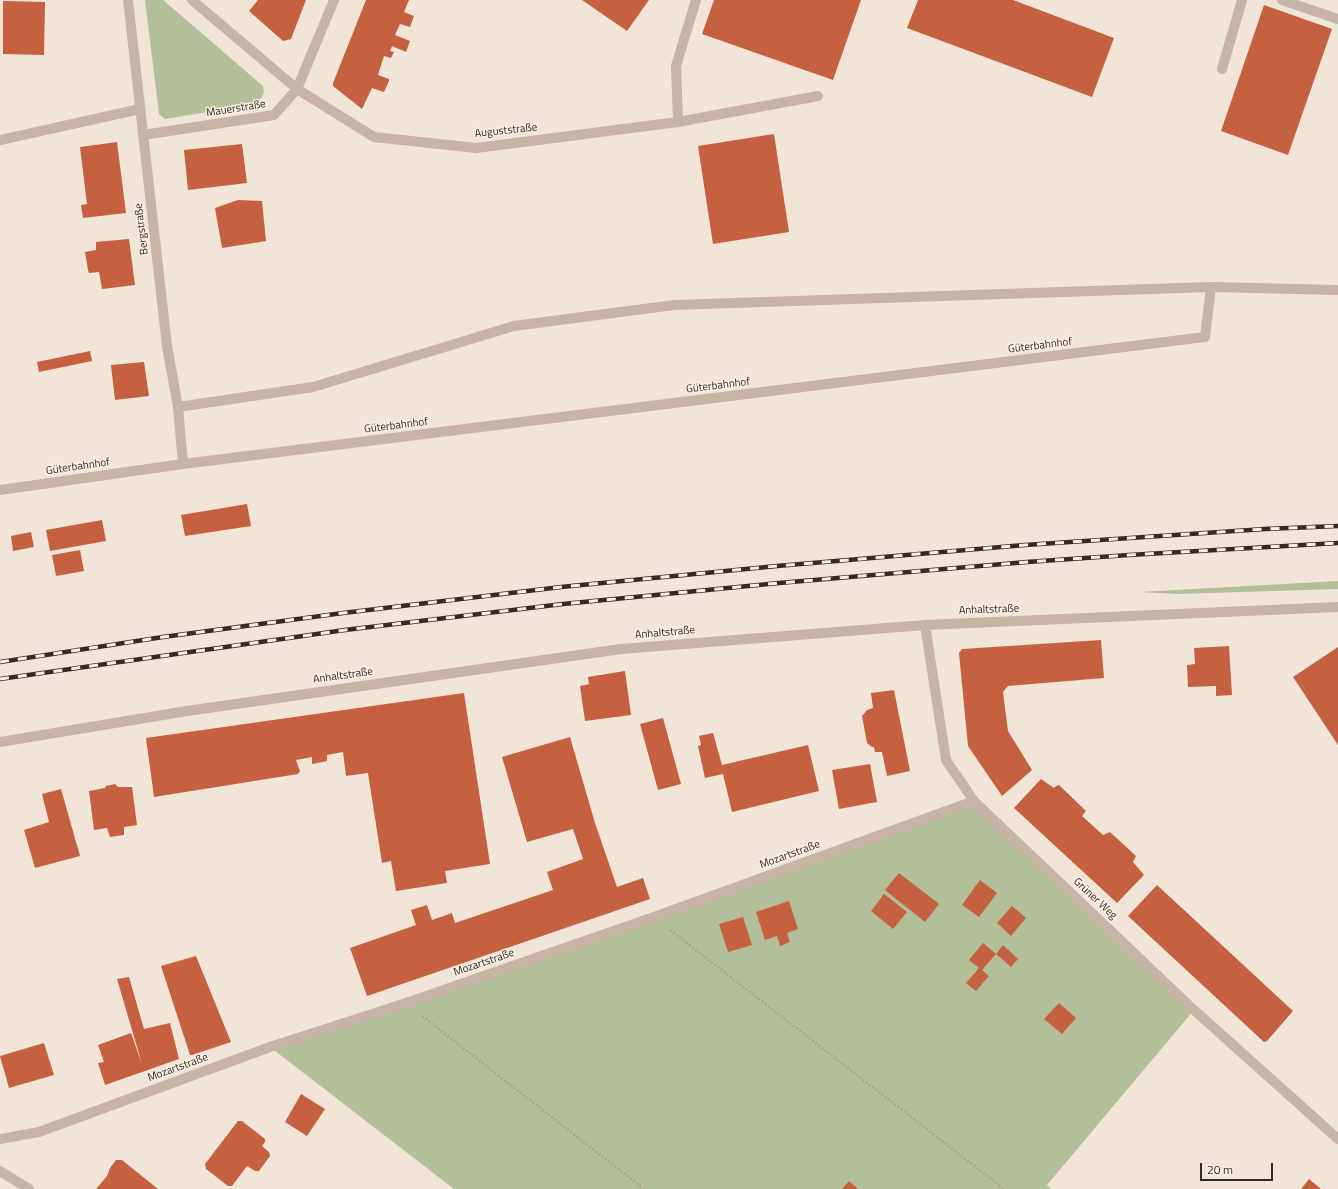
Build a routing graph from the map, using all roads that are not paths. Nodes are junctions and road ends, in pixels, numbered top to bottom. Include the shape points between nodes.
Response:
1 (128, 0) edge
2 (192, 0) edge
3 (334, 0) edge
4 (696, 0) edge
5 (1242, 0) edge
6 (1282, 0) edge
7 (1338, 19) edge
8 (1222, 69) dead end
9 (297, 89) junction
10 (818, 96) dead end
11 (140, 109) junction
12 (678, 122) junction
13 (143, 135) junction
14 (0, 140) edge
15 (1211, 287) junction
16 (1338, 290) edge
17 (178, 407) junction
18 (183, 464) junction
19 (0, 490) edge
20 (1338, 607) edge
21 (925, 625) junction
22 (0, 742) edge
23 (974, 801) junction
24 (0, 1139) edge
25 (1338, 1139) edge
26 (0, 1171) edge
27 (29, 1189) edge

1 - 11 street, Bergstraße
2 - 9 street, Auguststraße
3 - 9 street, Mauerstraße
4 - 12 street via 676,66
5 - 8 street
6 - 7 street
9 - 12 street, Auguststraße via 374,137 476,148
9 - 13 street, Mauerstraße via 274,115
10 - 12 street, Auguststraße
11 - 13 street, Bergstraße
11 - 14 street
13 - 17 street, Bergstraße via 167,346
15 - 16 street
15 - 17 street via 674,306 514,326 313,387
15 - 18 street, Güterbahnhof via 1205,337
17 - 18 street
18 - 19 street, Güterbahnhof
20 - 21 street, Anhaltstraße
21 - 22 street, Anhaltstraße via 621,649 187,710
21 - 23 street, Grüner Weg via 946,760
23 - 24 street, Mozartstraße via 654,917 270,1047 39,1132
23 - 25 street, Grüner Weg via 1194,1010
26 - 27 street

